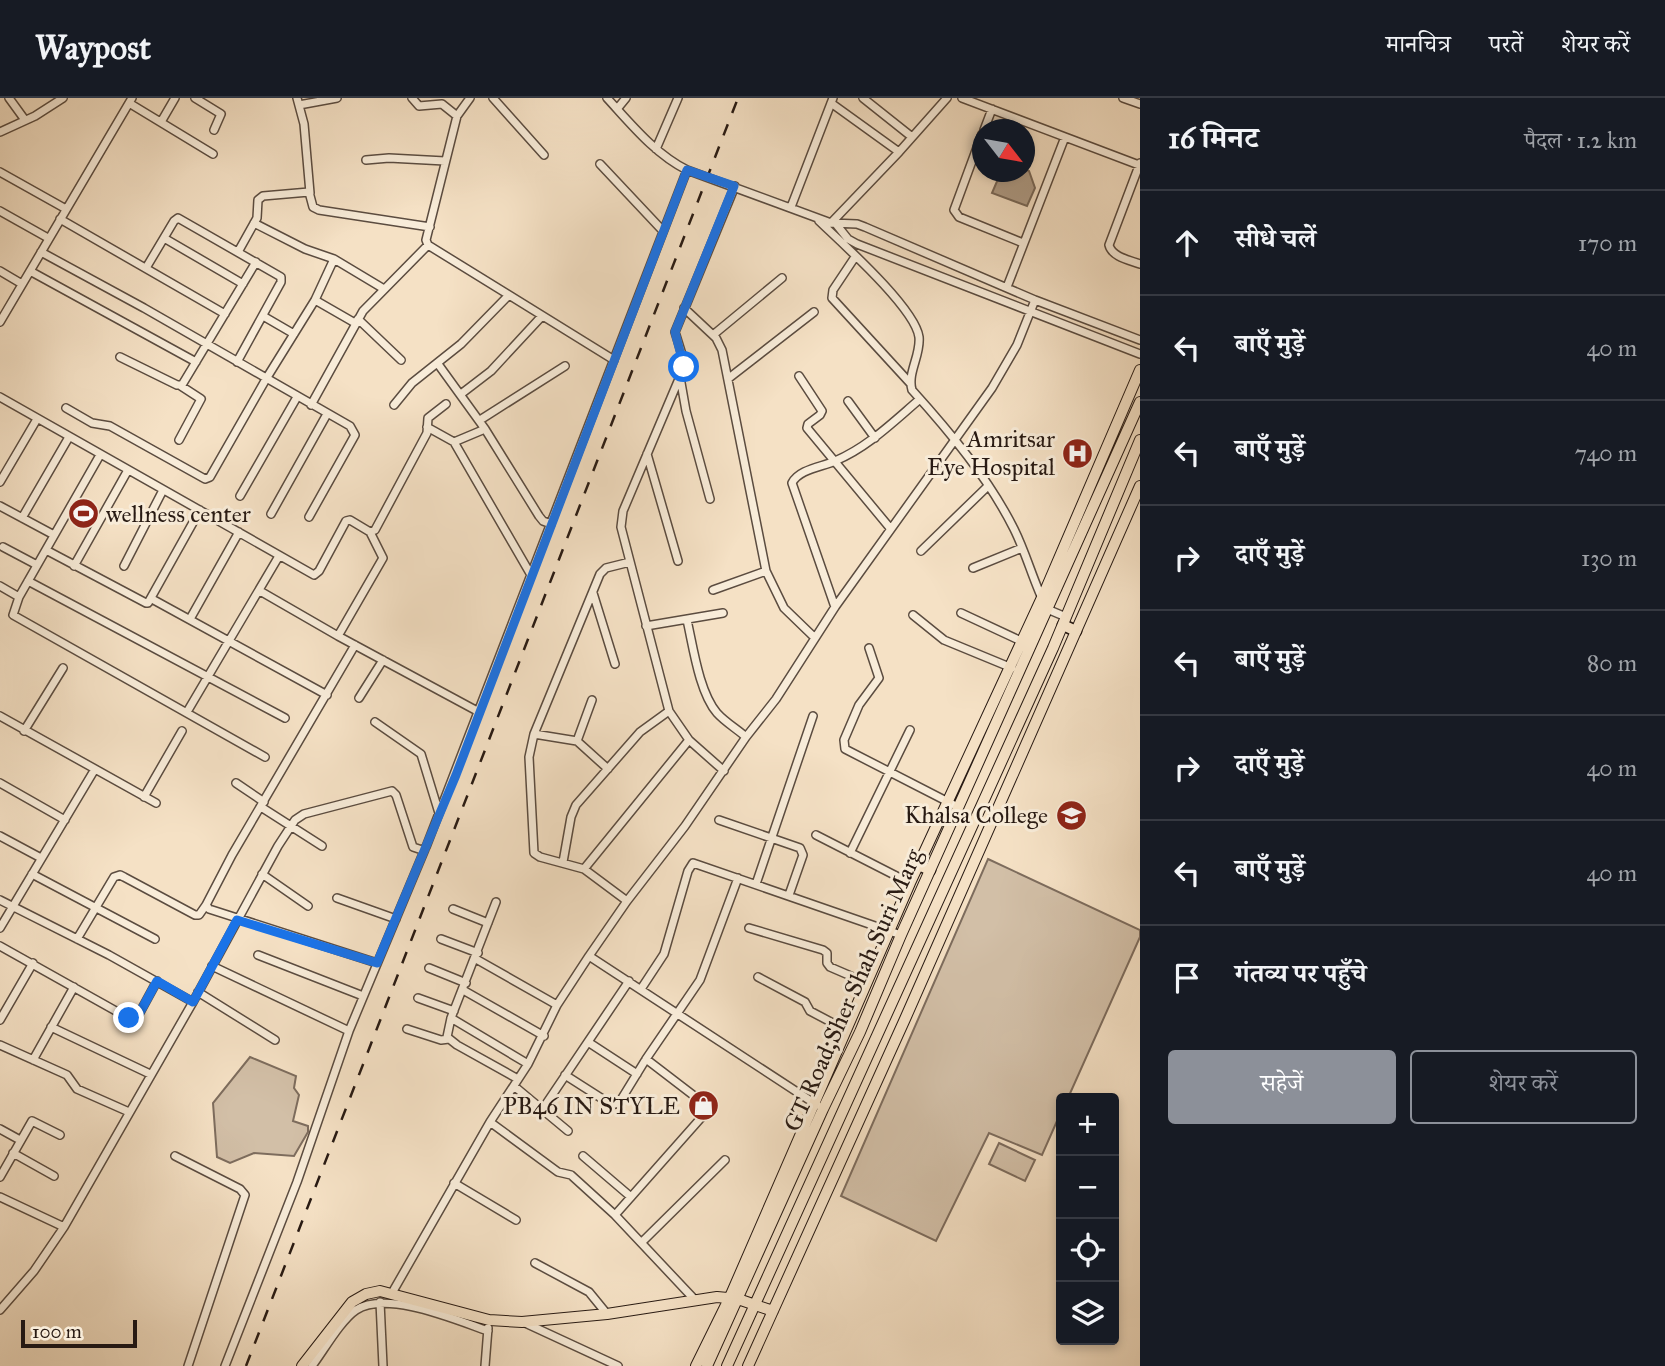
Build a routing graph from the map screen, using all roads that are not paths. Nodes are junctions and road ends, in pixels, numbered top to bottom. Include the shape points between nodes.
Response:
1 (9, 98) edge
2 (64, 98) edge
3 (175, 98) edge
4 (195, 98) edge
5 (214, 98) edge
6 (337, 98) edge
7 (412, 98) edge
8 (493, 98) edge
9 (607, 98) edge
10 (626, 98) edge
11 (678, 98) edge
12 (863, 98) edge
13 (947, 98) edge
14 (962, 98) edge
15 (1123, 98) edge
16 (467, 99) edge
17 (131, 101) edge
18 (832, 101) edge
19 (978, 101) edge
20 (298, 102) edge
21 (1140, 104) edge
22 (209, 107) junction
23 (617, 109) junction
24 (992, 109) junction
25 (457, 116) junction
26 (988, 119) edge
27 (25, 120) junction
28 (160, 122) junction
29 (214, 130) dead end
30 (0, 132) edge
31 (912, 137) junction
32 (1065, 137) junction
33 (656, 149) junction
34 (899, 152) junction
35 (213, 154) dead end
36 (544, 155) dead end
37 (366, 160) dead end
38 (445, 161) junction
39 (972, 162) edge
40 (600, 164) dead end
41 (1140, 164) edge
42 (687, 170) junction
43 (0, 172) edge
44 (734, 186) junction
45 (310, 193) junction
46 (791, 207) junction
47 (66, 209) junction
48 (0, 211) edge
49 (816, 218) junction
50 (60, 219) junction
51 (254, 223) junction
52 (833, 223) junction
53 (430, 227) junction
54 (663, 231) junction
55 (48, 238) junction
56 (164, 238) junction
57 (1023, 243) junction
58 (428, 245) junction
59 (41, 252) junction
60 (238, 252) junction
61 (855, 257) junction
62 (334, 259) junction
63 (256, 262) junction
64 (1140, 264) edge
65 (146, 268) junction
66 (0, 271) edge
67 (30, 271) junction
68 (782, 278) dead end
69 (22, 284) junction
70 (243, 284) junction
71 (1007, 287) junction
72 (384, 289) junction
73 (508, 296) junction
74 (315, 300) junction
75 (1035, 300) junction
76 (684, 309) junction
77 (814, 312) dead end
78 (1032, 312) junction
79 (225, 314) junction
80 (263, 316) junction
81 (542, 316) junction
82 (357, 321) junction
83 (0, 322) edge
84 (294, 334) junction
85 (713, 335) junction
86 (1140, 340) edge
87 (206, 345) junction
88 (1140, 354) edge
89 (120, 357) dead end
90 (401, 360) dead end
91 (614, 360) junction
92 (196, 362) junction
93 (237, 362) junction
94 (438, 364) junction
95 (565, 366) dead end
96 (1140, 370) edge
97 (799, 376) dead end
98 (680, 377) junction
99 (729, 378) junction
100 (266, 379) junction
101 (910, 383) junction
102 (181, 386) junction
103 (461, 394) junction
104 (297, 397) junction
105 (920, 399) junction
106 (1, 400) edge
107 (848, 401) dead end
108 (1140, 402) edge
109 (446, 404) dead end
110 (311, 405) junction
111 (394, 405) dead end
112 (66, 408) dead end
113 (327, 414) junction
114 (37, 419) junction
115 (480, 420) junction
116 (428, 427) junction
117 (485, 429) junction
118 (69, 437) junction
119 (875, 438) junction
120 (1140, 439) edge
121 (179, 440) dead end
122 (954, 441) junction
123 (454, 442) junction
124 (647, 453) junction
125 (100, 455) junction
126 (836, 461) junction
127 (128, 470) junction
128 (0, 482) edge
129 (988, 486) junction
130 (1140, 486) edge
131 (163, 490) junction
132 (240, 496) dead end
133 (710, 499) dead end
134 (0, 506) edge
135 (200, 510) junction
136 (271, 514) dead end
137 (309, 517) dead end
138 (22, 518) junction
139 (551, 524) junction
140 (890, 528) junction
141 (239, 532) junction
142 (370, 532) junction
143 (54, 535) junction
144 (3, 547) dead end
145 (1022, 548) junction
146 (46, 550) junction
147 (921, 551) dead end
148 (279, 556) junction
149 (678, 561) dead end
150 (631, 562) junction
151 (37, 565) junction
152 (74, 566) junction
153 (124, 566) dead end
154 (973, 568) dead end
155 (766, 571) junction
156 (531, 575) junction
157 (29, 581) junction
158 (0, 586) edge
159 (713, 590) dead end
160 (260, 591) junction
161 (593, 592) junction
162 (19, 597) junction
163 (1041, 598) junction
164 (152, 599) junction
165 (835, 607) junction
166 (1046, 609) junction
167 (723, 613) dead end
168 (961, 613) dead end
169 (913, 615) dead end
170 (190, 619) junction
171 (687, 620) junction
172 (1065, 621) junction
173 (646, 626) junction
174 (1076, 631) junction
175 (338, 636) junction
176 (815, 638) junction
177 (230, 641) junction
178 (1021, 641) junction
179 (355, 645) junction
180 (869, 648) dead end
181 (383, 660) junction
182 (615, 664) dead end
183 (62, 668) dead end
184 (1014, 669) junction
185 (209, 677) junction
186 (327, 695) junction
187 (359, 698) dead end
188 (592, 700) dead end
189 (670, 711) junction
190 (187, 712) junction
191 (479, 712) junction
192 (0, 716) edge
193 (813, 716) dead end
194 (285, 718) dead end
195 (375, 722) dead end
196 (910, 730) dead end
197 (24, 731) junction
198 (182, 731) dead end
199 (534, 734) junction
200 (746, 737) junction
201 (689, 740) junction
202 (576, 741) junction
203 (265, 757) dead end
204 (95, 769) junction
205 (608, 769) junction
206 (724, 771) junction
207 (890, 772) junction
208 (0, 783) edge
209 (236, 783) dead end
210 (144, 797) junction
211 (947, 802) junction
212 (156, 803) dead end
213 (262, 805) junction
214 (958, 807) junction
215 (439, 814) junction
216 (65, 820) junction
217 (719, 820) dead end
218 (291, 827) junction
219 (816, 835) dead end
220 (0, 836) edge
221 (771, 837) junction
222 (322, 846) dead end
223 (425, 849) junction
224 (850, 853) junction
225 (41, 858) junction
226 (563, 862) junction
227 (918, 865) junction
228 (584, 869) junction
229 (930, 870) junction
230 (262, 873) junction
231 (32, 874) junction
232 (738, 878) junction
233 (910, 883) junction
234 (756, 884) junction
235 (789, 895) junction
236 (337, 898) dead end
237 (0, 900) edge
238 (627, 901) junction
239 (496, 902) dead end
240 (206, 905) junction
241 (12, 906) junction
242 (308, 906) dead end
243 (94, 908) junction
244 (453, 909) dead end
245 (396, 919) junction
246 (237, 920) junction
247 (488, 923) junction
248 (0, 928) edge
249 (749, 928) dead end
250 (889, 931) junction
251 (901, 935) junction
252 (77, 939) junction
253 (155, 939) dead end
254 (441, 939) dead end
255 (0, 946) edge
256 (258, 955) dead end
257 (477, 956) junction
258 (589, 956) junction
259 (33, 963) junction
260 (377, 963) junction
261 (212, 966) junction
262 (429, 968) dead end
263 (758, 977) dead end
264 (157, 981) junction
265 (629, 981) junction
266 (867, 982) junction
267 (464, 986) junction
268 (74, 987) junction
269 (641, 989) junction
270 (198, 992) junction
271 (363, 996) junction
272 (418, 998) dead end
273 (193, 1002) junction
274 (557, 1005) junction
275 (677, 1013) junction
276 (453, 1015) junction
277 (0, 1020) edge
278 (51, 1027) junction
279 (407, 1029) dead end
280 (846, 1030) junction
281 (349, 1031) junction
282 (544, 1036) junction
283 (449, 1039) junction
284 (275, 1040) dead end
285 (588, 1042) junction
286 (0, 1045) edge
287 (646, 1059) junction
288 (33, 1060) junction
289 (528, 1064) junction
290 (150, 1074) junction
291 (637, 1074) junction
292 (565, 1075) junction
293 (516, 1083) junction
294 (818, 1106) junction
295 (542, 1110) junction
296 (129, 1112) junction
297 (489, 1122) junction
298 (0, 1129) edge
299 (568, 1131) dead end
300 (60, 1135) dead end
301 (20, 1140) junction
302 (13, 1153) junction
303 (176, 1156) dead end
304 (583, 1156) dead end
305 (725, 1160) dead end
306 (54, 1176) dead end
307 (0, 1177) edge
308 (454, 1183) junction
309 (0, 1197) edge
310 (631, 1197) junction
311 (615, 1215) junction
312 (516, 1220) dead end
313 (64, 1227) junction
314 (642, 1242) junction
315 (535, 1263) dead end
316 (392, 1293) junction
317 (734, 1298) junction
318 (695, 1300) junction
319 (380, 1302) junction
320 (754, 1304) junction
321 (0, 1310) edge
322 (773, 1311) junction
323 (607, 1314) junction
324 (489, 1320) junction
325 (522, 1322) junction
326 (488, 1331) junction
327 (188, 1366) edge
328 (225, 1366) edge
329 (302, 1366) edge
330 (312, 1366) edge
331 (383, 1366) edge
332 (485, 1366) edge
333 (618, 1366) edge
334 (696, 1366) edge
335 (707, 1366) edge
336 (727, 1366) edge
337 (748, 1366) edge

1 - 27 street
2 - 27 street
3 - 28 street
4 - 22 street
5 - 22 street
6 - 20 street
7 - 25 street via 422,106 442,104
8 - 36 street
9 - 23 street
10 - 23 street
11 - 33 street
12 - 31 street
13 - 31 street
14 - 19 street
15 - 21 street
16 - 25 street
17 - 28 street
17 - 47 street
18 - 34 street
18 - 46 street
19 - 24 street
20 - 45 street
22 - 29 street via 221,114
23 - 33 street
24 - 26 street
24 - 32 street
25 - 38 street
27 - 30 street
28 - 35 street
31 - 34 street
32 - 41 street
32 - 57 street
33 - 42 street
34 - 52 street
37 - 38 street
38 - 53 street
39 - 57 street via 954,210 959,217
40 - 54 street
41 - 64 street via 1109,245 1115,254
42 - 44 street
42 - 54 street
43 - 47 street
44 - 46 street
44 - 76 street
45 - 51 street via 261,197
45 - 53 street via 318,210
46 - 49 street
47 - 50 street
48 - 55 street
49 - 52 street
49 - 61 street
50 - 55 street
50 - 65 street
51 - 60 street
51 - 62 street
52 - 71 street via 857,224
52 - 78 street via 857,244
53 - 58 street
54 - 91 street
55 - 59 street
56 - 60 street via 178,218
56 - 65 street
56 - 70 street
57 - 71 street
58 - 72 street
58 - 73 street
59 - 67 street
59 - 87 street
60 - 63 street
61 - 101 street via 917,328 918,351
61 - 101 street via 832,298
62 - 72 street
62 - 74 street
63 - 70 street
63 - 80 street via 281,279
65 - 79 street
66 - 69 street
67 - 69 street
67 - 92 street
68 - 85 street
69 - 83 street
70 - 79 street
71 - 75 street
72 - 82 street
73 - 81 street
73 - 94 street
74 - 82 street
74 - 84 street
75 - 78 street
75 - 86 street
76 - 85 street
76 - 98 street via 674,335 684,361
77 - 99 street
78 - 88 street
78 - 122 street via 992,388
79 - 87 street
80 - 84 street
80 - 93 street
81 - 91 street
81 - 103 street via 491,371
82 - 90 street
82 - 110 street
84 - 100 street
85 - 99 street
87 - 92 street
87 - 93 street
89 - 102 street
91 - 139 street
92 - 102 street
93 - 100 street
94 - 103 street
94 - 111 street via 412,383
95 - 115 street
96 - 163 main road
97 - 126 street via 822,411 807,428
98 - 124 street
98 - 133 street
99 - 155 street
100 - 104 street
100 - 112 street via 207,479 110,426 92,423
101 - 105 street
102 - 121 street via 201,399
103 - 115 street
104 - 110 street
104 - 132 street
105 - 119 street
105 - 122 street
106 - 114 street
107 - 119 street
108 - 166 main road, GT Road;Sher Shah Suri Marg
109 - 116 street via 428,418
110 - 113 street
113 - 136 street
113 - 137 street via 350,426 355,435
114 - 118 street
114 - 128 street
115 - 117 street
116 - 123 street
116 - 142 street
117 - 123 street
117 - 139 street via 539,516
118 - 125 street
118 - 138 street
119 - 126 street
120 - 172 main road, GT Road;Sher Shah Suri Marg
122 - 129 street
122 - 140 street
123 - 156 street
124 - 149 street
124 - 150 street via 621,521
125 - 127 street
125 - 143 street
126 - 140 street
126 - 165 street via 800,474 792,483
127 - 131 street
127 - 152 street
129 - 145 street
129 - 147 street
130 - 174 main road
131 - 135 street
131 - 153 street
134 - 138 street
135 - 141 street
135 - 164 street
138 - 143 street
139 - 156 street
140 - 165 street
141 - 148 street
141 - 170 street
142 - 148 street via 346,521 314,575
142 - 175 street via 383,558
143 - 146 street
144 - 151 street
145 - 154 street
145 - 163 street
146 - 151 street
146 - 152 street
148 - 160 street
150 - 161 street via 602,571
150 - 173 street
151 - 157 street
152 - 164 street via 146,603
155 - 159 street
155 - 176 street via 784,608
156 - 191 street
157 - 162 street
157 - 185 street
158 - 162 street
160 - 175 street
160 - 177 street
161 - 182 street
161 - 199 street
162 - 190 street via 12,613 15,617
163 - 166 street
163 - 178 main road
164 - 170 street
165 - 176 street
166 - 172 street
166 - 184 main road, GT Road;Sher Shah Suri Marg
167 - 171 street
168 - 178 street
169 - 184 street via 944,640
170 - 177 street
171 - 173 street
171 - 200 street via 712,706
172 - 174 highway
172 - 320 main road, GT Road;Sher Shah Suri Marg
173 - 189 street
174 - 322 main road
175 - 179 street
176 - 200 street
177 - 185 street
177 - 186 street
178 - 184 main road
179 - 181 street
179 - 186 street
180 - 207 street via 879,678 859,705 844,747
181 - 187 street
181 - 191 street
183 - 197 street
184 - 211 main road
184 - 214 main road, GT Road;Sher Shah Suri Marg
185 - 190 street
185 - 194 street
186 - 213 street
188 - 202 street
189 - 201 street
189 - 205 street via 640,732
190 - 203 street
191 - 215 street
192 - 197 street
193 - 221 street
195 - 215 street via 421,754
196 - 207 street
197 - 204 street
198 - 210 street
199 - 202 street
199 - 226 street via 529,757 533,849 540,857
200 - 206 street
201 - 206 street
201 - 228 street
202 - 205 street
204 - 210 street
204 - 216 street
205 - 226 street via 572,811
206 - 238 street
207 - 211 street
207 - 224 street
208 - 216 street
209 - 213 street
210 - 212 street
211 - 214 street
211 - 227 main road
213 - 218 street
213 - 240 street
214 - 229 main road, GT Road;Sher Shah Suri Marg
215 - 223 street
216 - 225 street
217 - 221 street
218 - 222 street
218 - 223 street via 300,816 392,791 413,847
218 - 230 street
219 - 224 street
220 - 225 street
221 - 234 street
221 - 235 street via 802,851
223 - 245 street
224 - 233 street
225 - 231 street
226 - 228 street
227 - 229 highway
227 - 233 main road
228 - 238 street
229 - 251 main road, GT Road;Sher Shah Suri Marg
230 - 242 street
230 - 246 street
231 - 241 street
231 - 243 street
232 - 234 street
232 - 269 street via 698,863 690,866 664,954
232 - 275 street via 700,981
233 - 250 main road
234 - 235 street
235 - 250 street
236 - 245 street
237 - 241 street
238 - 258 street
239 - 247 street
240 - 243 street via 195,915 117,875
240 - 246 street
241 - 248 street
241 - 252 street
243 - 252 street
243 - 253 street
244 - 247 street
245 - 260 street
246 - 260 street
246 - 261 street
247 - 257 street
249 - 266 street via 823,950 830,967
250 - 251 street
250 - 266 main road
251 - 294 main road, GT Road;Sher Shah Suri Marg via 870,1010
252 - 264 street
254 - 257 street
255 - 259 street
256 - 271 street
257 - 267 street
257 - 274 street
258 - 265 street
258 - 274 street
259 - 268 street
259 - 277 street
260 - 271 street
261 - 270 street
261 - 281 street
262 - 267 street
263 - 280 street
264 - 268 street via 132,1020
264 - 273 street
265 - 269 street
265 - 285 street
266 - 280 main road
267 - 276 street
267 - 282 street
268 - 278 street
269 - 275 street
270 - 273 street
270 - 284 street
271 - 281 street
272 - 276 street
273 - 290 street
274 - 282 street
275 - 287 street
275 - 294 street
276 - 283 street
276 - 289 street
278 - 288 street
278 - 290 street
279 - 283 street
280 - 294 main road
281 - 328 street via 297,1182
282 - 289 street
283 - 293 street
285 - 291 street
285 - 292 street
286 - 288 street
287 - 291 street
287 - 310 street via 708,1110
288 - 296 street via 67,1074 77,1089
289 - 293 street
290 - 296 street
291 - 292 street via 615,1106
292 - 295 street
293 - 295 street
293 - 297 street
294 - 317 main road
295 - 299 street
296 - 313 street
297 - 308 street
297 - 311 street via 558,1172 571,1175
298 - 301 street
300 - 301 street via 32,1121
301 - 302 street
302 - 306 street
302 - 307 street
303 - 327 street via 245,1195
304 - 310 street
305 - 314 street
308 - 312 street
308 - 316 street
309 - 313 street
310 - 311 street
311 - 314 street
313 - 321 street
314 - 318 street
315 - 323 street via 589,1292
316 - 324 main road
316 - 329 main road via 366,1294 352,1302
317 - 318 main road
317 - 320 main road
317 - 334 main road
317 - 335 main road
318 - 323 main road
319 - 326 street
319 - 330 street via 354,1311
319 - 331 street
320 - 322 main road
320 - 336 main road, GT Road;Sher Shah Suri Marg
322 - 337 main road
323 - 325 main road
324 - 325 main road
324 - 326 street
325 - 333 street
326 - 332 street

